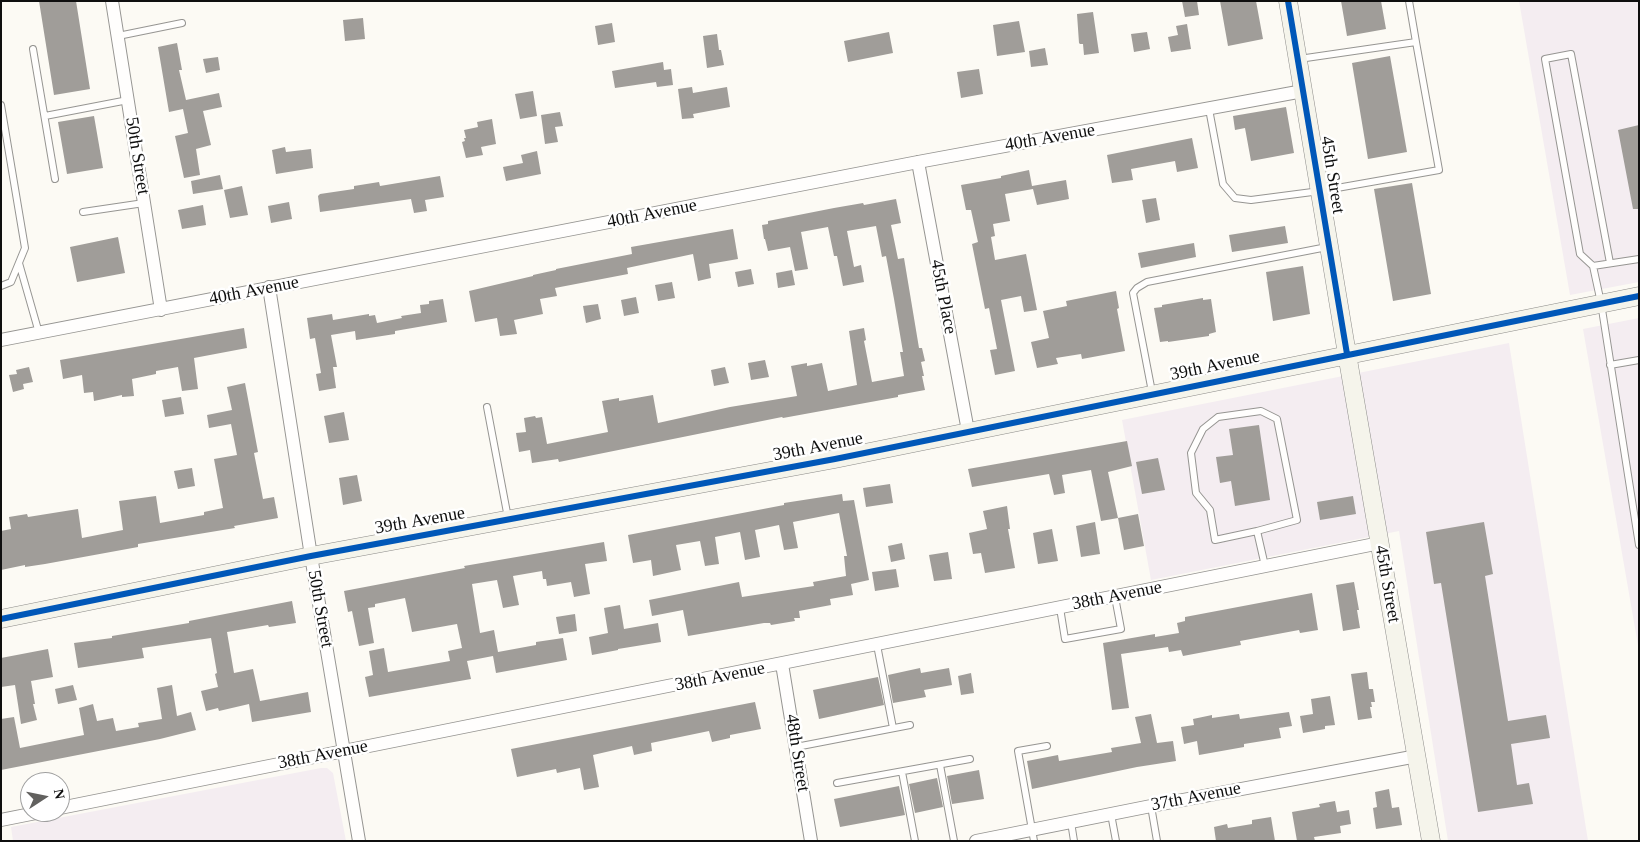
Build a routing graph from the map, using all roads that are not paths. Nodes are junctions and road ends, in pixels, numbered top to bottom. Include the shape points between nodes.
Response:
1 (112, 1) edge
2 (1288, 1) edge
3 (1409, 1) edge
4 (182, 24) dead end
5 (118, 36) junction
6 (1416, 42) junction
7 (33, 50) dead end
8 (1298, 59) junction
9 (1303, 91) junction
10 (128, 100) junction
11 (1, 105) edge
12 (1209, 109) junction
13 (45, 116) junction
14 (918, 162) junction
15 (55, 179) dead end
16 (1320, 191) junction
17 (144, 203) junction
18 (83, 212) dead end
19 (1329, 246) junction
20 (1639, 259) edge
21 (19, 263) junction
22 (1610, 263) junction
23 (1593, 266) junction
24 (1, 286) edge
25 (269, 287) junction
26 (1639, 296) edge
27 (1601, 303) junction
28 (161, 310) junction
29 (39, 333) junction
30 (1, 340) edge
31 (1347, 354) junction
32 (1639, 360) edge
33 (1610, 365) junction
34 (1153, 394) junction
35 (487, 406) dead end
36 (968, 431) junction
37 (509, 520) junction
38 (1257, 531) junction
39 (1380, 543) junction
40 (1639, 545) edge
41 (311, 556) junction
42 (1265, 566) junction
43 (1115, 597) junction
44 (1060, 608) junction
45 (1, 619) edge
46 (877, 645) junction
47 (782, 664) junction
48 (910, 725) dead end
49 (893, 728) junction
50 (1048, 746) dead end
51 (796, 747) junction
52 (344, 751) junction
53 (1417, 756) junction
54 (970, 759) dead end
55 (940, 765) junction
56 (902, 772) junction
57 (837, 783) dead end
58 (70, 806) edge
59 (1151, 806) junction
60 (1111, 814) junction
61 (20, 816) edge
62 (1, 820) edge
63 (1071, 822) junction
64 (1033, 835) edge
65 (358, 841) edge
66 (811, 841) edge
67 (915, 841) edge
68 (954, 841) edge
69 (976, 841) edge
70 (1074, 841) edge
71 (1116, 841) edge
72 (1157, 841) edge
73 (1431, 841) edge

1 - 5 street, 50th Street
2 - 8 main road, 45th Street
3 - 6 lane
4 - 5 lane
5 - 10 street, 50th Street
6 - 8 lane
6 - 16 lane via 1439,170
7 - 13 lane
8 - 9 main road, 45th Street
9 - 12 street, 40th Avenue
9 - 16 main road, 45th Street
10 - 13 lane
10 - 17 street, 50th Street
11 - 21 lane via 25,248
12 - 14 street, 40th Avenue
12 - 16 lane via 1223,184 1235,198 1251,200
13 - 15 lane
14 - 25 street, 40th Avenue
14 - 36 street, 45th Place
16 - 19 main road, 45th Street
17 - 18 lane
17 - 28 street, 50th Street
19 - 31 main road, 45th Street
19 - 34 lane via 1147,282 1137,288 1133,293
20 - 22 lane
21 - 24 lane via 12,282
21 - 29 lane
22 - 23 lane
22 - 23 lane via 1572,54 1545,59 1580,254
23 - 27 lane
25 - 28 street, 40th Avenue
25 - 41 street, 50th Street
26 - 27 main road, 39th Avenue
27 - 31 main road, 39th Avenue
27 - 33 lane
28 - 29 street, 40th Avenue
29 - 30 street, 40th Avenue
31 - 34 main road, 39th Avenue
31 - 39 main road, 45th Street
32 - 33 lane
33 - 40 lane
34 - 36 main road, 39th Avenue
35 - 37 lane
36 - 37 main road, 39th Avenue
37 - 41 main road, 39th Avenue
38 - 38 lane via 1297,520 1277,419 1260,411 1218,417 1203,429 1191,453 1196,493 1210,510 1216,540
38 - 42 lane
39 - 42 street, 38th Avenue
39 - 53 main road, 45th Street
41 - 45 main road, 39th Avenue
41 - 52 street, 50th Street
42 - 43 street, 38th Avenue
43 - 44 street, 38th Avenue
43 - 44 lane via 1121,629 1065,639
44 - 46 street, 38th Avenue
46 - 47 street, 38th Avenue
46 - 49 lane
47 - 51 street, 48th Street
47 - 52 street, 38th Avenue
48 - 49 lane
49 - 51 lane
50 - 64 lane via 1018,751
51 - 66 street, 48th Street
52 - 58 street, 38th Avenue
52 - 65 street, 50th Street
53 - 59 street, 37th Avenue
53 - 73 main road, 45th Street
54 - 55 lane
55 - 56 lane
55 - 68 lane
56 - 57 lane
56 - 67 lane
59 - 60 street, 37th Avenue
59 - 72 lane
60 - 63 street, 37th Avenue
60 - 71 lane
61 - 62 street
63 - 64 street, 37th Avenue
63 - 70 lane
64 - 69 street, 37th Avenue

